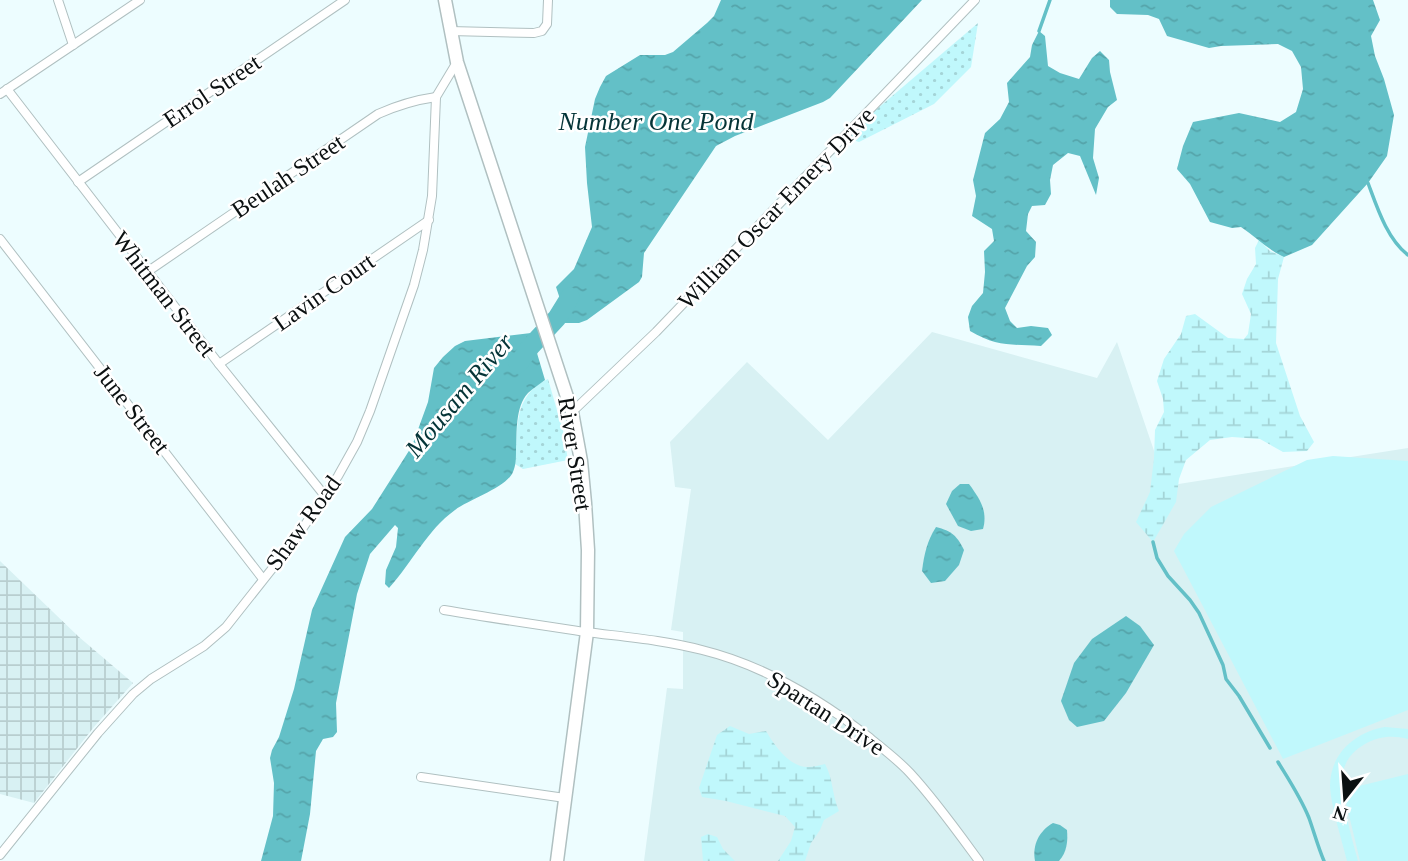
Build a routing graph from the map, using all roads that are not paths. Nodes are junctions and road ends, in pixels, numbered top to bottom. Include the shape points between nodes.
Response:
1 (58, 0) edge
2 (140, 0) edge
3 (345, 0) edge
4 (548, 0) edge
5 (975, 0) edge
6 (443, 2) edge
7 (450, 31) junction
8 (73, 45) junction
9 (457, 62) junction
10 (4, 92) edge
11 (436, 97) junction
12 (78, 182) junction
13 (429, 219) junction
14 (0, 239) edge
15 (147, 272) junction
16 (219, 364) junction
17 (572, 412) junction
18 (325, 496) junction
19 (263, 579) junction
20 (444, 610) dead end
21 (587, 632) junction
22 (421, 777) dead end
23 (565, 798) junction
24 (0, 855) edge
25 (557, 861) edge
26 (979, 861) edge

1 - 8 street
2 - 8 street
3 - 12 street, Errol Street
4 - 7 street via 547,24 542,31
5 - 17 street, William Oscar Emery Drive via 656,332
6 - 7 street, River Street
7 - 9 street, River Street
8 - 10 street
9 - 11 street
9 - 17 street, River Street
10 - 12 street, Whitman Street
11 - 13 street, Shaw Road
11 - 15 street, Beulah Street via 379,114
12 - 15 street, Whitman Street
13 - 16 street, Lavin Court
13 - 18 street, Shaw Road via 414,285 370,411
14 - 19 street, June Street
15 - 16 street, Whitman Street
16 - 18 street, Whitman Street
17 - 21 street, River Street via 585,503
18 - 19 street, Shaw Road
19 - 24 street, Shaw Road via 213,639 133,694
20 - 21 street, Spartan Drive
21 - 23 street, River Street
21 - 26 street, Spartan Drive via 702,650 744,663 811,698 856,727 910,773
22 - 23 street
23 - 25 street, River Street

